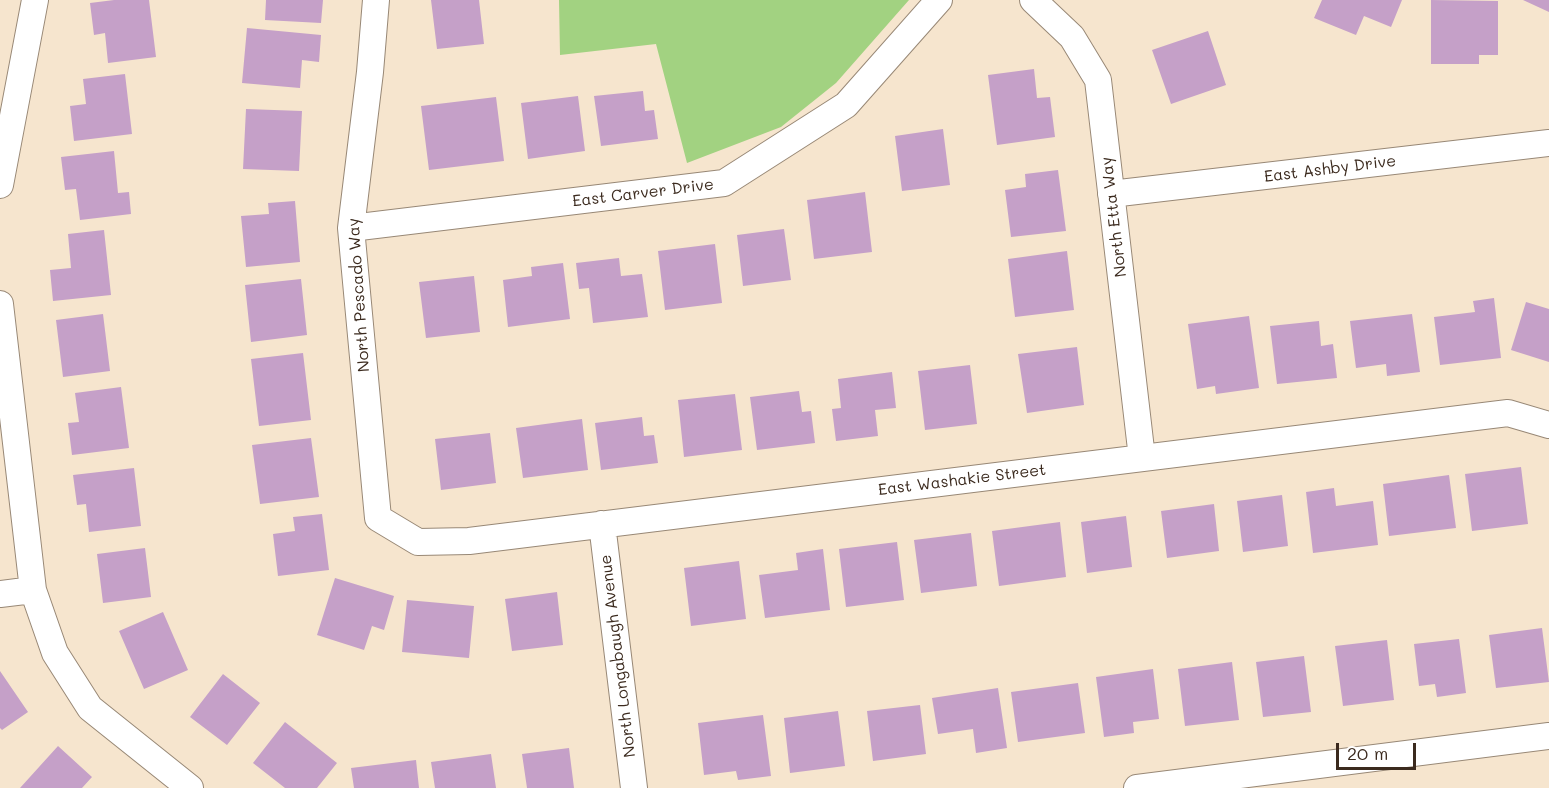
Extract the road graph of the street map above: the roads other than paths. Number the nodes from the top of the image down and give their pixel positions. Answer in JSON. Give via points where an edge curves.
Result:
{"nodes":[{"id":1,"x":35,"y":0,"type":"edge"},
{"id":2,"x":376,"y":0,"type":"edge"},
{"id":3,"x":939,"y":0,"type":"edge"},
{"id":4,"x":1033,"y":0,"type":"edge"},
{"id":5,"x":1549,"y":143,"type":"edge"},
{"id":6,"x":0,"y":185,"type":"edge"},
{"id":7,"x":1111,"y":194,"type":"junction"},
{"id":8,"x":351,"y":228,"type":"junction"},
{"id":9,"x":0,"y":304,"type":"edge"},
{"id":10,"x":1549,"y":425,"type":"edge"},
{"id":11,"x":1142,"y":458,"type":"junction"},
{"id":12,"x":378,"y":518,"type":"joint"},
{"id":13,"x":602,"y":524,"type":"junction"},
{"id":14,"x":33,"y":590,"type":"junction"},
{"id":15,"x":0,"y":594,"type":"edge"},
{"id":16,"x":1549,"y":736,"type":"edge"},
{"id":17,"x":190,"y":788,"type":"edge"},
{"id":18,"x":634,"y":788,"type":"edge"},
{"id":19,"x":1137,"y":788,"type":"edge"}],
"edges":[{"from":1,"to":6,"type":"street"},
{"from":2,"to":8,"type":"street","name":"North Pescado Way"},
{"from":3,"to":8,"type":"street","name":"East Carver Drive","via":[[846,105],[724,183]]},
{"from":4,"to":7,"type":"street","name":"North Etta Way","via":[[1072,37],[1098,80]]},
{"from":5,"to":7,"type":"street","name":"East Ashby Drive"},
{"from":7,"to":11,"type":"street","name":"North Etta Way"},
{"from":8,"to":12,"type":"street","name":"North Pescado Way"},
{"from":9,"to":14,"type":"street"},
{"from":10,"to":11,"type":"street","name":"East Washakie Street","via":[[1508,413]]},
{"from":11,"to":13,"type":"street","name":"East Washakie Street"},
{"from":12,"to":13,"type":"street","name":"East Washakie Street","via":[[418,542],[469,541]]},
{"from":13,"to":18,"type":"street","name":"North Longabaugh Avenue"},
{"from":14,"to":15,"type":"street"},
{"from":14,"to":17,"type":"street","via":[[55,653],[90,708]]},
{"from":16,"to":19,"type":"street"}]}
